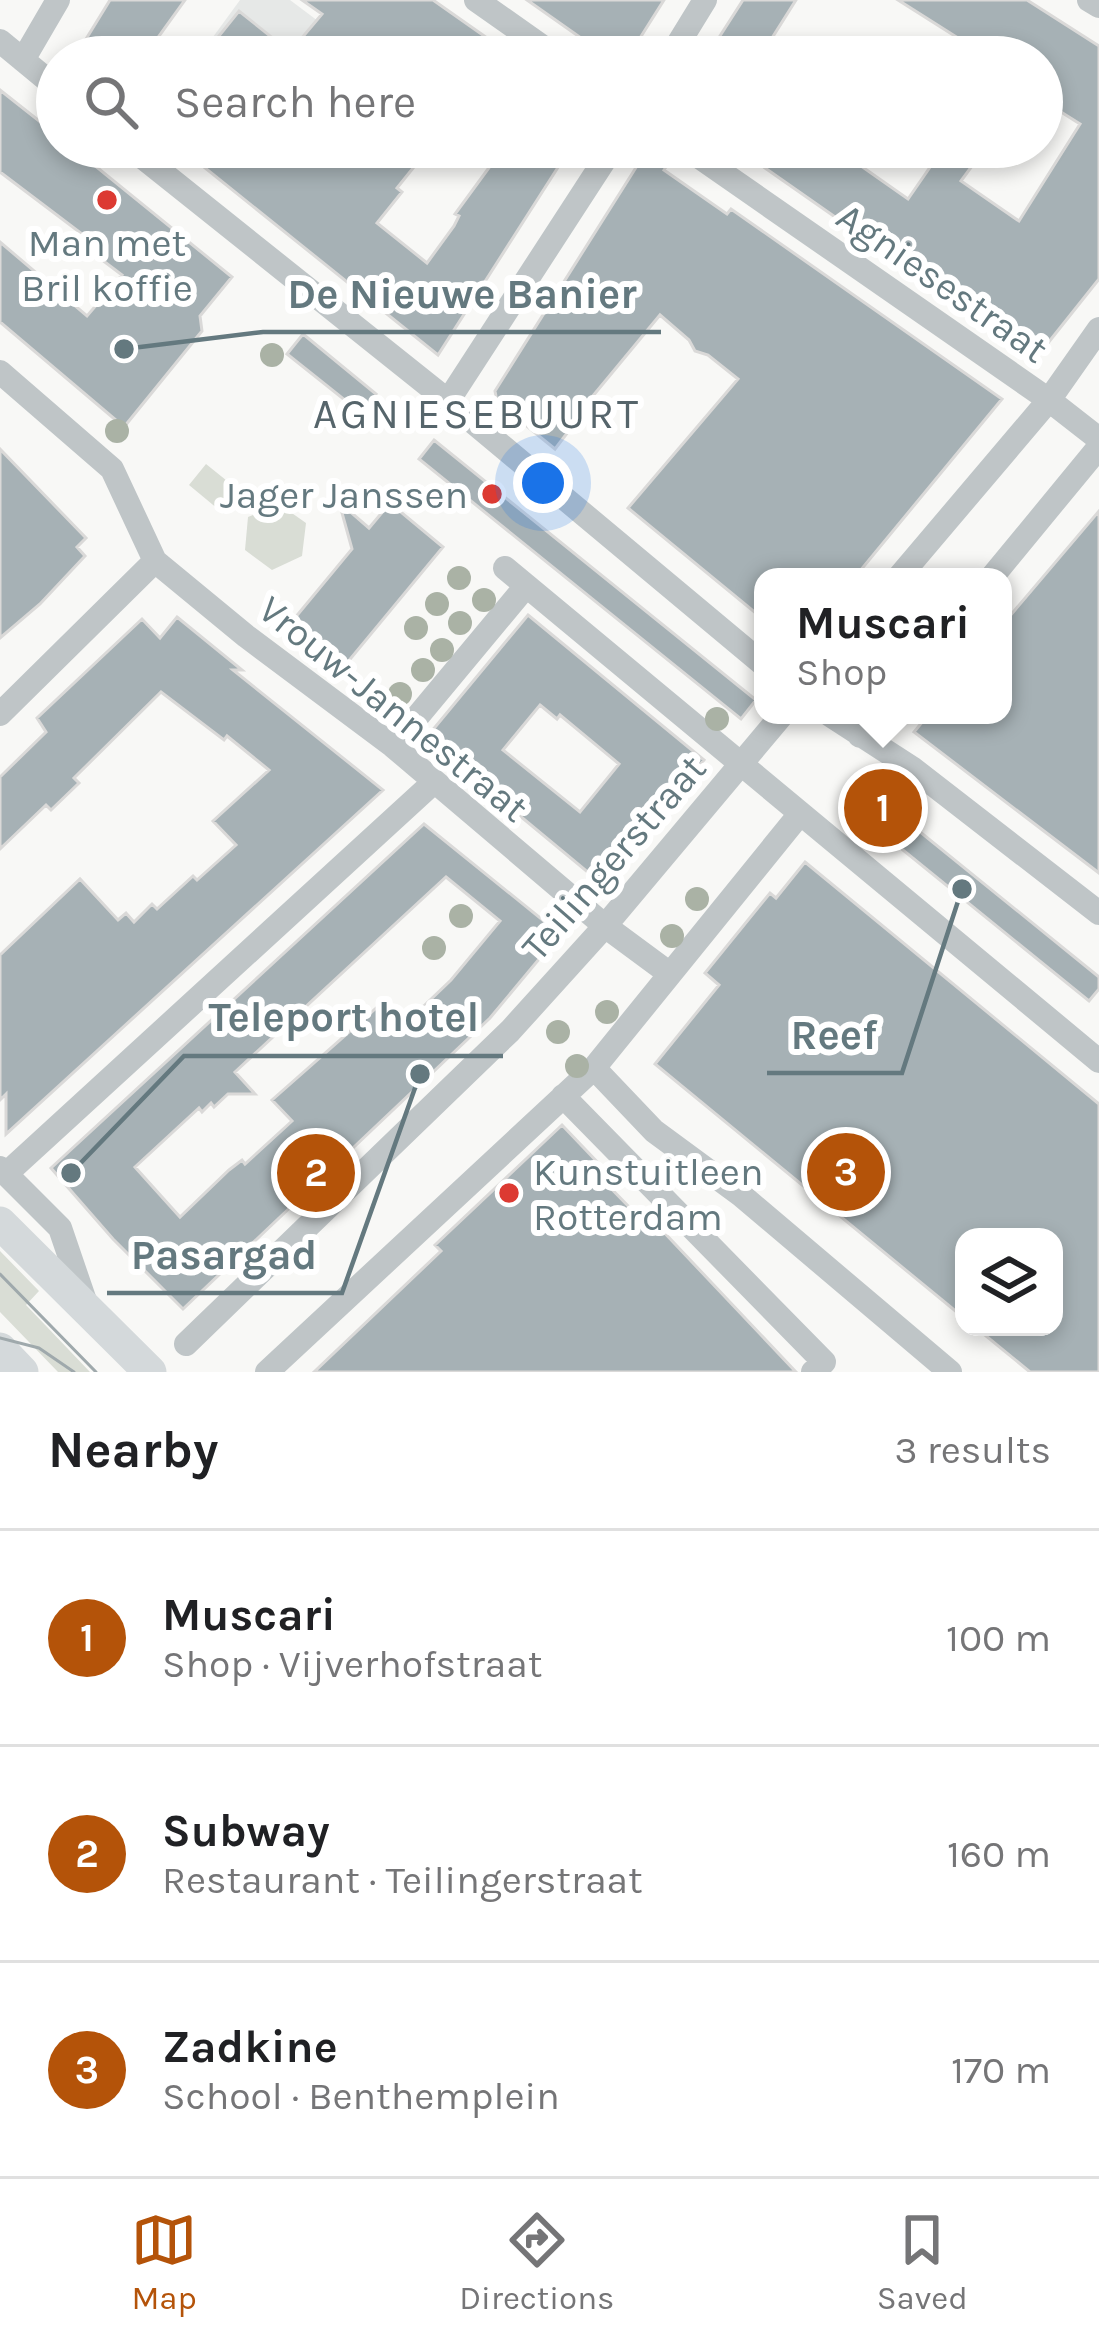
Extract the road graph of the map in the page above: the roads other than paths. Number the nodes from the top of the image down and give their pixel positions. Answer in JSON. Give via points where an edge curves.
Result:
{"nodes":[{"id":1,"x":58,"y":0,"type":"edge"},
{"id":2,"x":476,"y":0,"type":"edge"},
{"id":3,"x":705,"y":0,"type":"edge"},
{"id":4,"x":1090,"y":0,"type":"edge"},
{"id":5,"x":1099,"y":6,"type":"edge"},
{"id":6,"x":37,"y":36,"type":"edge"},
{"id":7,"x":527,"y":36,"type":"edge"},
{"id":8,"x":683,"y":36,"type":"edge"},
{"id":9,"x":36,"y":37,"type":"edge"},
{"id":10,"x":0,"y":41,"type":"edge"},
{"id":11,"x":23,"y":59,"type":"junction"},
{"id":12,"x":36,"y":70,"type":"edge"},
{"id":13,"x":156,"y":168,"type":"edge"},
{"id":14,"x":599,"y":168,"type":"edge"},
{"id":15,"x":715,"y":168,"type":"edge"},
{"id":16,"x":1099,"y":329,"type":"edge"},
{"id":17,"x":0,"y":372,"type":"edge"},
{"id":18,"x":1049,"y":400,"type":"junction"},
{"id":19,"x":448,"y":401,"type":"junction"},
{"id":20,"x":1099,"y":443,"type":"edge"},
{"id":21,"x":155,"y":561,"type":"junction"},
{"id":22,"x":505,"y":568,"type":"dead end"},
{"id":23,"x":907,"y":568,"type":"edge"},
{"id":24,"x":999,"y":568,"type":"edge"},
{"id":25,"x":526,"y":586,"type":"junction"},
{"id":26,"x":754,"y":656,"type":"edge"},
{"id":27,"x":0,"y":714,"type":"edge"},
{"id":28,"x":774,"y":724,"type":"edge"},
{"id":29,"x":843,"y":724,"type":"edge"},
{"id":30,"x":870,"y":724,"type":"edge"},
{"id":31,"x":860,"y":736,"type":"junction"},
{"id":32,"x":393,"y":746,"type":"junction"},
{"id":33,"x":741,"y":762,"type":"junction"},
{"id":34,"x":434,"y":782,"type":"junction"},
{"id":35,"x":799,"y":815,"type":"junction"},
{"id":36,"x":1099,"y":914,"type":"edge"},
{"id":37,"x":605,"y":926,"type":"junction"},
{"id":38,"x":670,"y":974,"type":"junction"},
{"id":39,"x":1099,"y":1061,"type":"edge"},
{"id":40,"x":594,"y":1068,"type":"junction"},
{"id":41,"x":563,"y":1096,"type":"junction"},
{"id":42,"x":3,"y":1171,"type":"edge"},
{"id":43,"x":0,"y":1223,"type":"edge"},
{"id":44,"x":89,"y":1312,"type":"junction"},
{"id":45,"x":186,"y":1344,"type":"dead end"},
{"id":46,"x":0,"y":1349,"type":"edge"},
{"id":47,"x":819,"y":1367,"type":"edge"},
{"id":48,"x":22,"y":1372,"type":"edge"},
{"id":49,"x":149,"y":1372,"type":"edge"},
{"id":50,"x":267,"y":1372,"type":"edge"},
{"id":51,"x":950,"y":1372,"type":"edge"}],
"edges":[{"from":1,"to":6,"type":"street"},
{"from":2,"to":7,"type":"street"},
{"from":3,"to":8,"type":"street"},
{"from":4,"to":5,"type":"street"},
{"from":9,"to":11,"type":"street"},
{"from":10,"to":11,"type":"street"},
{"from":11,"to":12,"type":"street"},
{"from":13,"to":19,"type":"street"},
{"from":14,"to":19,"type":"street"},
{"from":15,"to":18,"type":"street","name":"Agniesestraat"},
{"from":16,"to":18,"type":"street"},
{"from":17,"to":21,"type":"street","name":"Vrouw-Jannestraat","via":[[112,469]]},
{"from":18,"to":20,"type":"street","name":"Agniesestraat"},
{"from":18,"to":23,"type":"street"},
{"from":19,"to":26,"type":"street"},
{"from":20,"to":24,"type":"street"},
{"from":21,"to":27,"type":"street"},
{"from":21,"to":32,"type":"street","name":"Vrouw-Jannestraat"},
{"from":22,"to":25,"type":"street"},
{"from":25,"to":32,"type":"street"},
{"from":25,"to":33,"type":"street"},
{"from":28,"to":33,"type":"street","name":"Teilingerstraat"},
{"from":29,"to":31,"type":"street"},
{"from":30,"to":31,"type":"street"},
{"from":31,"to":36,"type":"street"},
{"from":32,"to":34,"type":"street","name":"Vrouw-Jannestraat"},
{"from":33,"to":35,"type":"street"},
{"from":33,"to":37,"type":"street","name":"Teilingerstraat"},
{"from":34,"to":37,"type":"street","name":"Vrouw-Jannestraat"},
{"from":34,"to":42,"type":"street"},
{"from":35,"to":38,"type":"street"},
{"from":35,"to":39,"type":"street"},
{"from":37,"to":38,"type":"street","name":"Vrouw-Jannestraat"},
{"from":37,"to":45,"type":"street","name":"Teilingerstraat","via":[[510,1031]]},
{"from":38,"to":40,"type":"street"},
{"from":40,"to":41,"type":"street"},
{"from":40,"to":51,"type":"street","via":[[654,1131]]},
{"from":41,"to":47,"type":"street"},
{"from":41,"to":50,"type":"street"},
{"from":42,"to":44,"type":"street","via":[[60,1228]]},
{"from":43,"to":44,"type":"main road"},
{"from":44,"to":49,"type":"main road"},
{"from":46,"to":48,"type":"main road"}]}
